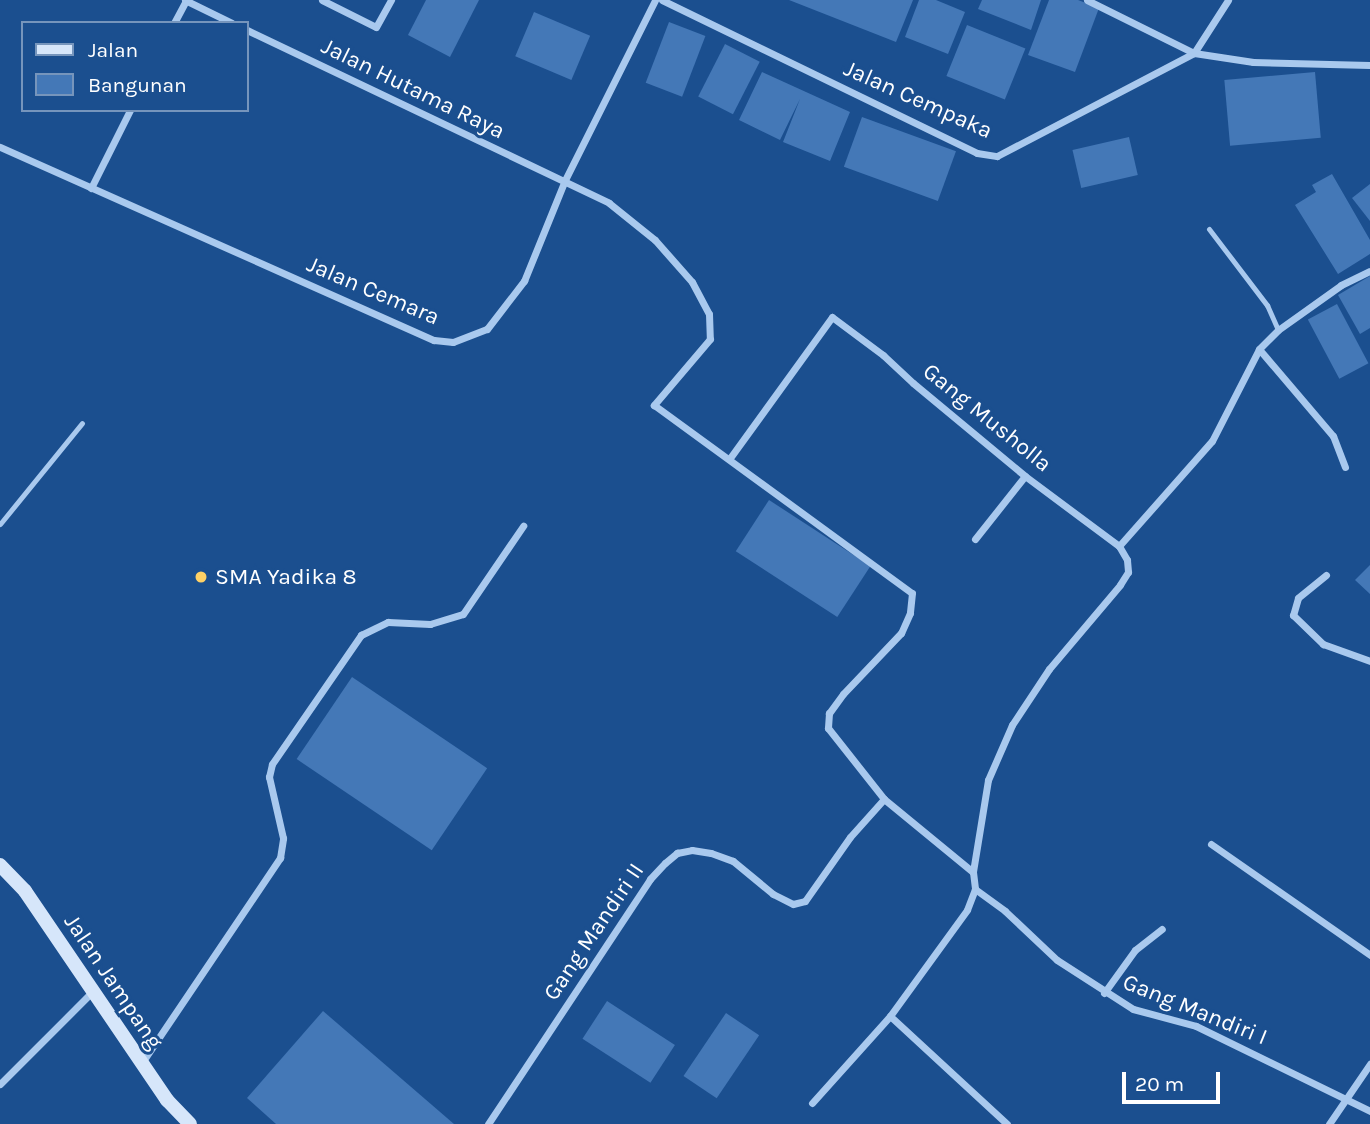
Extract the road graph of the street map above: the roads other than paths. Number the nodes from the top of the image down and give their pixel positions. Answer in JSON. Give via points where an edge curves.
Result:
{"nodes":[{"id":1,"x":186,"y":0,"type":"edge"},
{"id":2,"x":322,"y":0,"type":"edge"},
{"id":3,"x":391,"y":0,"type":"edge"},
{"id":4,"x":655,"y":0,"type":"edge"},
{"id":5,"x":662,"y":0,"type":"edge"},
{"id":6,"x":1087,"y":0,"type":"edge"},
{"id":7,"x":1228,"y":0,"type":"edge"},
{"id":8,"x":175,"y":21,"type":"edge"},
{"id":9,"x":228,"y":21,"type":"edge"},
{"id":10,"x":248,"y":30,"type":"edge"},
{"id":11,"x":1194,"y":53,"type":"junction"},
{"id":12,"x":1370,"y":65,"type":"edge"},
{"id":13,"x":129,"y":112,"type":"edge"},
{"id":14,"x":0,"y":147,"type":"edge"},
{"id":15,"x":565,"y":180,"type":"junction"},
{"id":16,"x":91,"y":188,"type":"junction"},
{"id":17,"x":1209,"y":229,"type":"dead end"},
{"id":18,"x":1370,"y":271,"type":"edge"},
{"id":19,"x":1278,"y":330,"type":"junction"},
{"id":20,"x":1259,"y":349,"type":"junction"},
{"id":21,"x":82,"y":423,"type":"dead end"},
{"id":22,"x":730,"y":458,"type":"junction"},
{"id":23,"x":1345,"y":467,"type":"dead end"},
{"id":24,"x":1025,"y":476,"type":"junction"},
{"id":25,"x":0,"y":524,"type":"edge"},
{"id":26,"x":523,"y":526,"type":"dead end"},
{"id":27,"x":975,"y":539,"type":"dead end"},
{"id":28,"x":1119,"y":546,"type":"junction"},
{"id":29,"x":1326,"y":575,"type":"dead end"},
{"id":30,"x":1370,"y":661,"type":"edge"},
{"id":31,"x":884,"y":799,"type":"junction"},
{"id":32,"x":1211,"y":844,"type":"dead end"},
{"id":33,"x":0,"y":865,"type":"edge"},
{"id":34,"x":973,"y":872,"type":"junction"},
{"id":35,"x":975,"y":889,"type":"junction"},
{"id":36,"x":1162,"y":929,"type":"dead end"},
{"id":37,"x":1370,"y":955,"type":"edge"},
{"id":38,"x":92,"y":992,"type":"junction"},
{"id":39,"x":1104,"y":993,"type":"junction"},
{"id":40,"x":890,"y":1016,"type":"junction"},
{"id":41,"x":141,"y":1064,"type":"junction"},
{"id":42,"x":1370,"y":1064,"type":"edge"},
{"id":43,"x":0,"y":1084,"type":"edge"},
{"id":44,"x":1346,"y":1099,"type":"junction"},
{"id":45,"x":812,"y":1103,"type":"dead end"},
{"id":46,"x":1370,"y":1111,"type":"edge"},
{"id":47,"x":190,"y":1124,"type":"edge"},
{"id":48,"x":488,"y":1124,"type":"edge"},
{"id":49,"x":1007,"y":1124,"type":"edge"},
{"id":50,"x":1329,"y":1124,"type":"edge"}],
"edges":[{"from":1,"to":8,"type":"street"},
{"from":1,"to":9,"type":"street"},
{"from":2,"to":3,"type":"street","via":[[376,27]]},
{"from":4,"to":15,"type":"street","name":"Jalan Cemara"},
{"from":5,"to":11,"type":"street","name":"Jalan Cempaka","via":[[977,153],[997,156]]},
{"from":6,"to":11,"type":"street"},
{"from":7,"to":11,"type":"street"},
{"from":10,"to":15,"type":"street","name":"Jalan Hutama Raya"},
{"from":11,"to":12,"type":"street","via":[[1253,62]]},
{"from":13,"to":16,"type":"street"},
{"from":14,"to":16,"type":"street","name":"Jalan Cemara"},
{"from":15,"to":16,"type":"street","name":"Jalan Cemara","via":[[513,299],[487,329],[453,342],[434,340]]},
{"from":15,"to":22,"type":"street","name":"Jalan Hutama Raya","via":[[610,203],[655,240],[692,282],[709,314],[710,339],[654,405]]},
{"from":17,"to":19,"type":"lane","via":[[1266,304]]},
{"from":18,"to":19,"type":"street","via":[[1341,285]]},
{"from":19,"to":20,"type":"street"},
{"from":20,"to":23,"type":"street","via":[[1333,436]]},
{"from":20,"to":28,"type":"street","via":[[1212,441]]},
{"from":21,"to":25,"type":"lane"},
{"from":22,"to":24,"type":"street","name":"Gang Musholla","via":[[832,317]]},
{"from":22,"to":31,"type":"street","via":[[912,593],[901,633],[829,713],[828,728]]},
{"from":24,"to":27,"type":"street"},
{"from":24,"to":28,"type":"street","name":"Gang Musholla"},
{"from":26,"to":41,"type":"street","via":[[463,614],[430,624],[388,622],[361,635],[272,764],[269,777],[283,838],[280,858]]},
{"from":28,"to":34,"type":"street","via":[[1128,572],[1049,669],[1012,725],[988,780]]},
{"from":29,"to":30,"type":"street","via":[[1298,598],[1293,615],[1323,644]]},
{"from":31,"to":34,"type":"street"},
{"from":31,"to":48,"type":"street","name":"Gang Mandiri II","via":[[850,837],[805,901],[793,904],[773,894],[733,860],[692,850],[677,853],[650,879]]},
{"from":32,"to":37,"type":"street"},
{"from":33,"to":38,"type":"street","name":"Jalan Jampang","via":[[25,891]]},
{"from":34,"to":35,"type":"street"},
{"from":35,"to":39,"type":"street","name":"Gang Mandiri I","via":[[1057,960]]},
{"from":35,"to":40,"type":"street","via":[[967,910]]},
{"from":36,"to":39,"type":"street","via":[[1135,950]]},
{"from":38,"to":41,"type":"street","name":"Jalan Jampang"},
{"from":38,"to":43,"type":"street"},
{"from":39,"to":44,"type":"street","name":"Gang Mandiri I","via":[[1133,1009],[1196,1026]]},
{"from":40,"to":45,"type":"street"},
{"from":40,"to":49,"type":"street"},
{"from":41,"to":47,"type":"street","name":"Jalan Jampang"},
{"from":42,"to":44,"type":"street"},
{"from":44,"to":46,"type":"street","name":"Gang Mandiri I"},
{"from":44,"to":50,"type":"street"}]}
